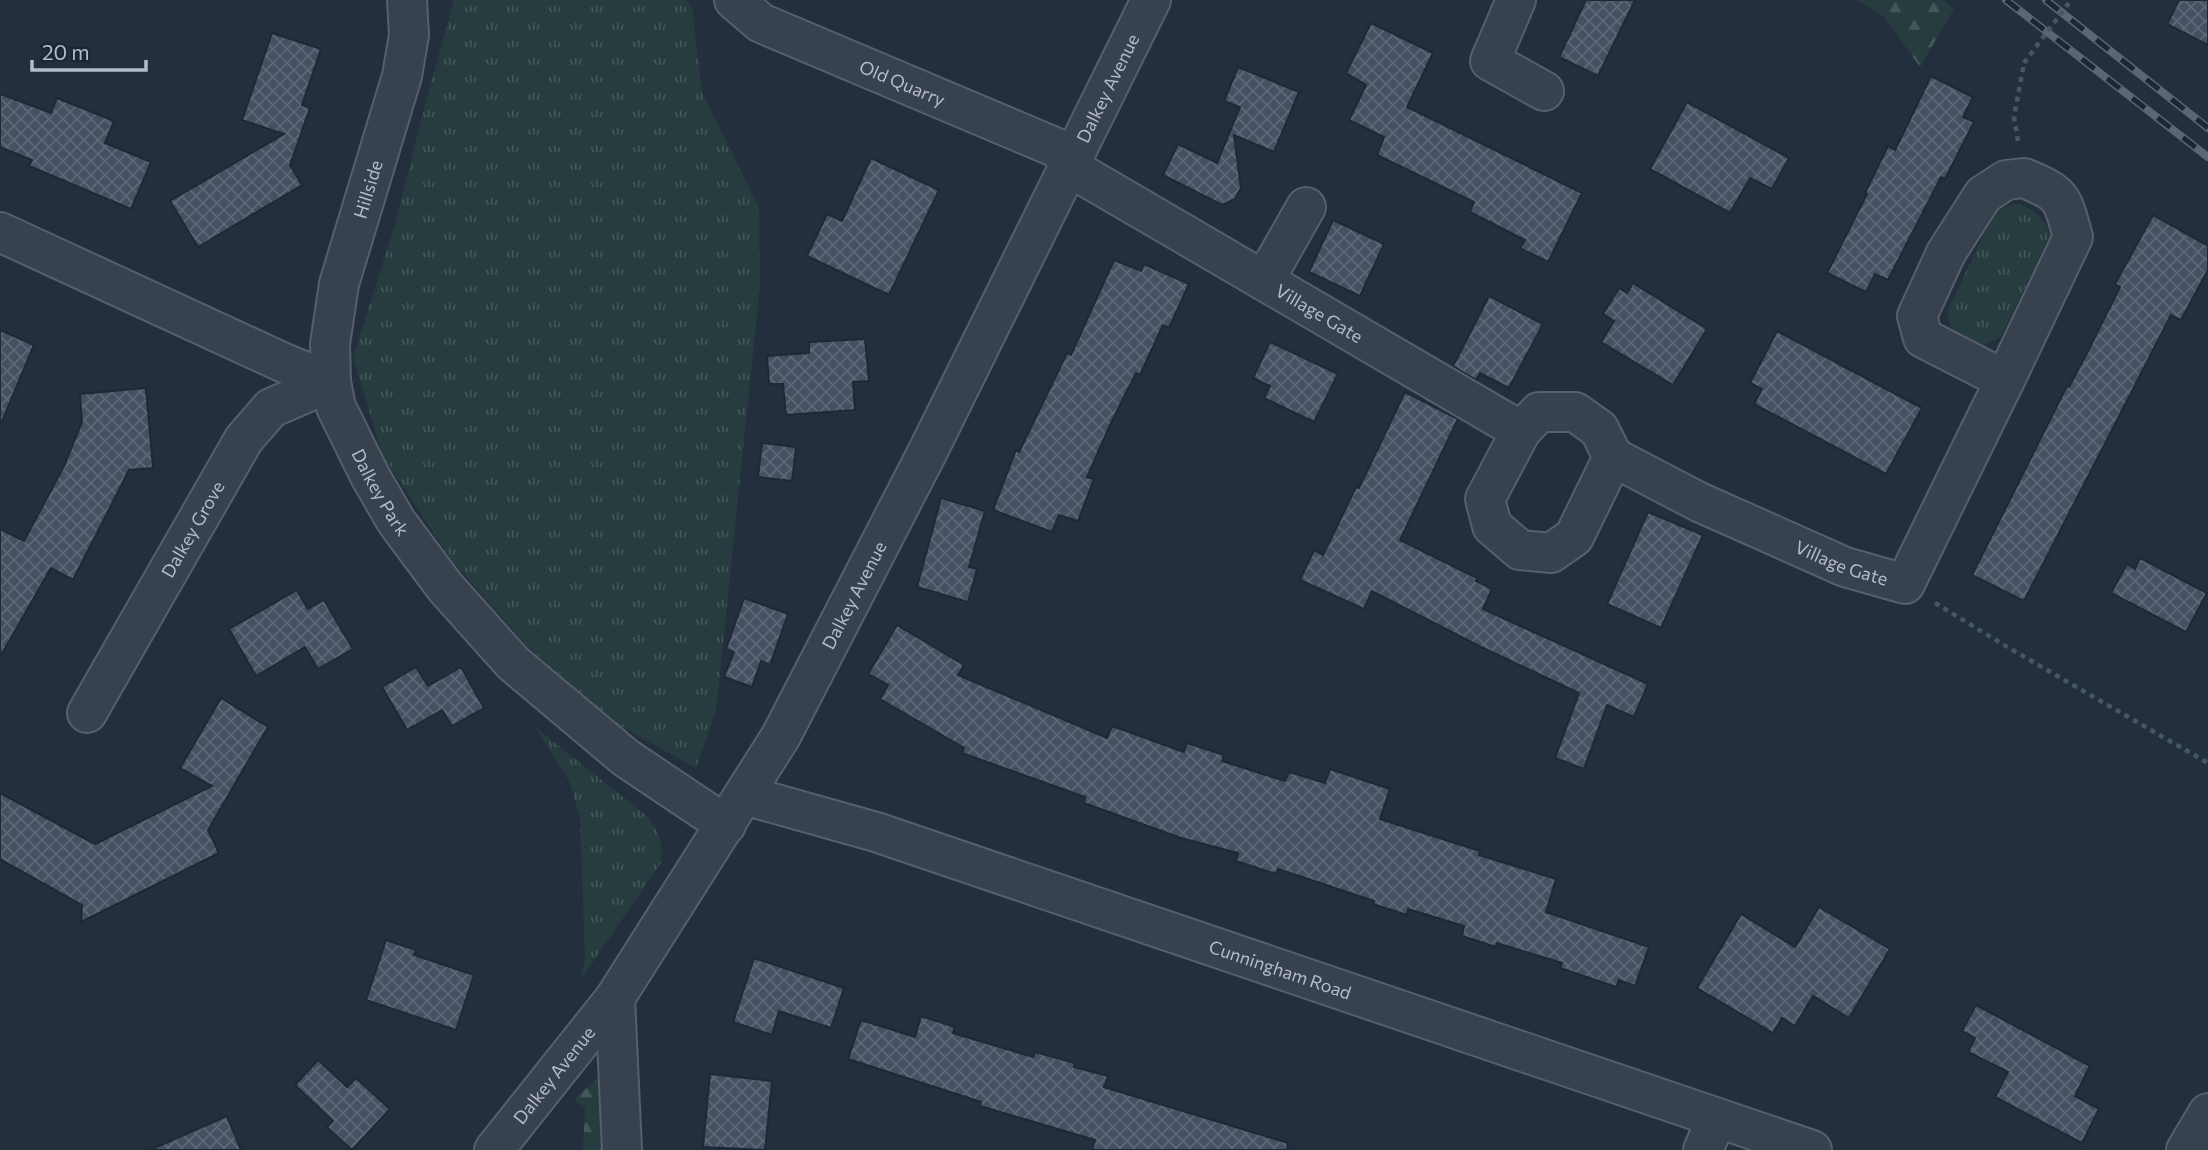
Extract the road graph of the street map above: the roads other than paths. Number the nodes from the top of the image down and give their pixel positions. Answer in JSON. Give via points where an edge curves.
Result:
{"nodes":[{"id":1,"x":407,"y":0,"type":"edge"},
{"id":2,"x":734,"y":0,"type":"edge"},
{"id":3,"x":1151,"y":0,"type":"edge"},
{"id":4,"x":1516,"y":0,"type":"edge"},
{"id":5,"x":1544,"y":91,"type":"dead end"},
{"id":6,"x":1070,"y":162,"type":"junction"},
{"id":7,"x":1306,"y":207,"type":"dead end"},
{"id":8,"x":0,"y":232,"type":"edge"},
{"id":9,"x":1264,"y":281,"type":"junction"},
{"id":10,"x":2005,"y":380,"type":"junction"},
{"id":11,"x":331,"y":382,"type":"junction"},
{"id":12,"x":1521,"y":431,"type":"junction"},
{"id":13,"x":1613,"y":457,"type":"junction"},
{"id":14,"x":87,"y":713,"type":"dead end"},
{"id":15,"x":735,"y":810,"type":"junction"},
{"id":16,"x":615,"y":998,"type":"junction"},
{"id":17,"x":2208,"y":1114,"type":"edge"},
{"id":18,"x":1710,"y":1134,"type":"edge"},
{"id":19,"x":494,"y":1150,"type":"edge"},
{"id":20,"x":622,"y":1150,"type":"edge"},
{"id":21,"x":1812,"y":1150,"type":"edge"},
{"id":22,"x":2186,"y":1150,"type":"edge"}],
"edges":[{"from":1,"to":11,"type":"street","name":"Hillside","via":[[410,34],[402,76],[337,294],[330,344]]},
{"from":2,"to":6,"type":"street","name":"Old Quarry","via":[[761,23],[1056,148]]},
{"from":3,"to":6,"type":"street","name":"Dalkey Avenue"},
{"from":4,"to":5,"type":"street","via":[[1490,61]]},
{"from":6,"to":9,"type":"street","name":"Village Gate","via":[[1083,175]]},
{"from":6,"to":15,"type":"street","name":"Dalkey Avenue","via":[[800,701]]},
{"from":7,"to":9,"type":"street","name":"Village Gate"},
{"from":8,"to":11,"type":"street"},
{"from":9,"to":12,"type":"street","name":"Village Gate"},
{"from":10,"to":10,"type":"street","name":"Village Gate","via":[[1923,338],[1917,316],[1946,253],[1983,195],[2006,180],[2024,178],[2058,194],[2074,237]]},
{"from":10,"to":13,"type":"street","name":"Village Gate","via":[[1905,584],[1845,567],[1699,502]]},
{"from":11,"to":14,"type":"street","name":"Dalkey Grove","via":[[271,408],[244,439]]},
{"from":11,"to":15,"type":"street","name":"Dalkey Park","via":[[341,417],[396,521],[513,663],[626,758]]},
{"from":12,"to":13,"type":"street","via":[[1539,412],[1575,412],[1599,429]]},
{"from":12,"to":13,"type":"street","via":[[1485,499],[1492,526],[1520,550],[1551,553],[1574,537]]},
{"from":15,"to":16,"type":"street","name":"Dalkey Avenue"},
{"from":15,"to":18,"type":"street","name":"Cunningham Road","via":[[876,832]]},
{"from":16,"to":19,"type":"street","name":"Dalkey Avenue"},
{"from":16,"to":20,"type":"street"},
{"from":17,"to":22,"type":"street"},
{"from":18,"to":21,"type":"street","name":"Cunningham Road"}]}
